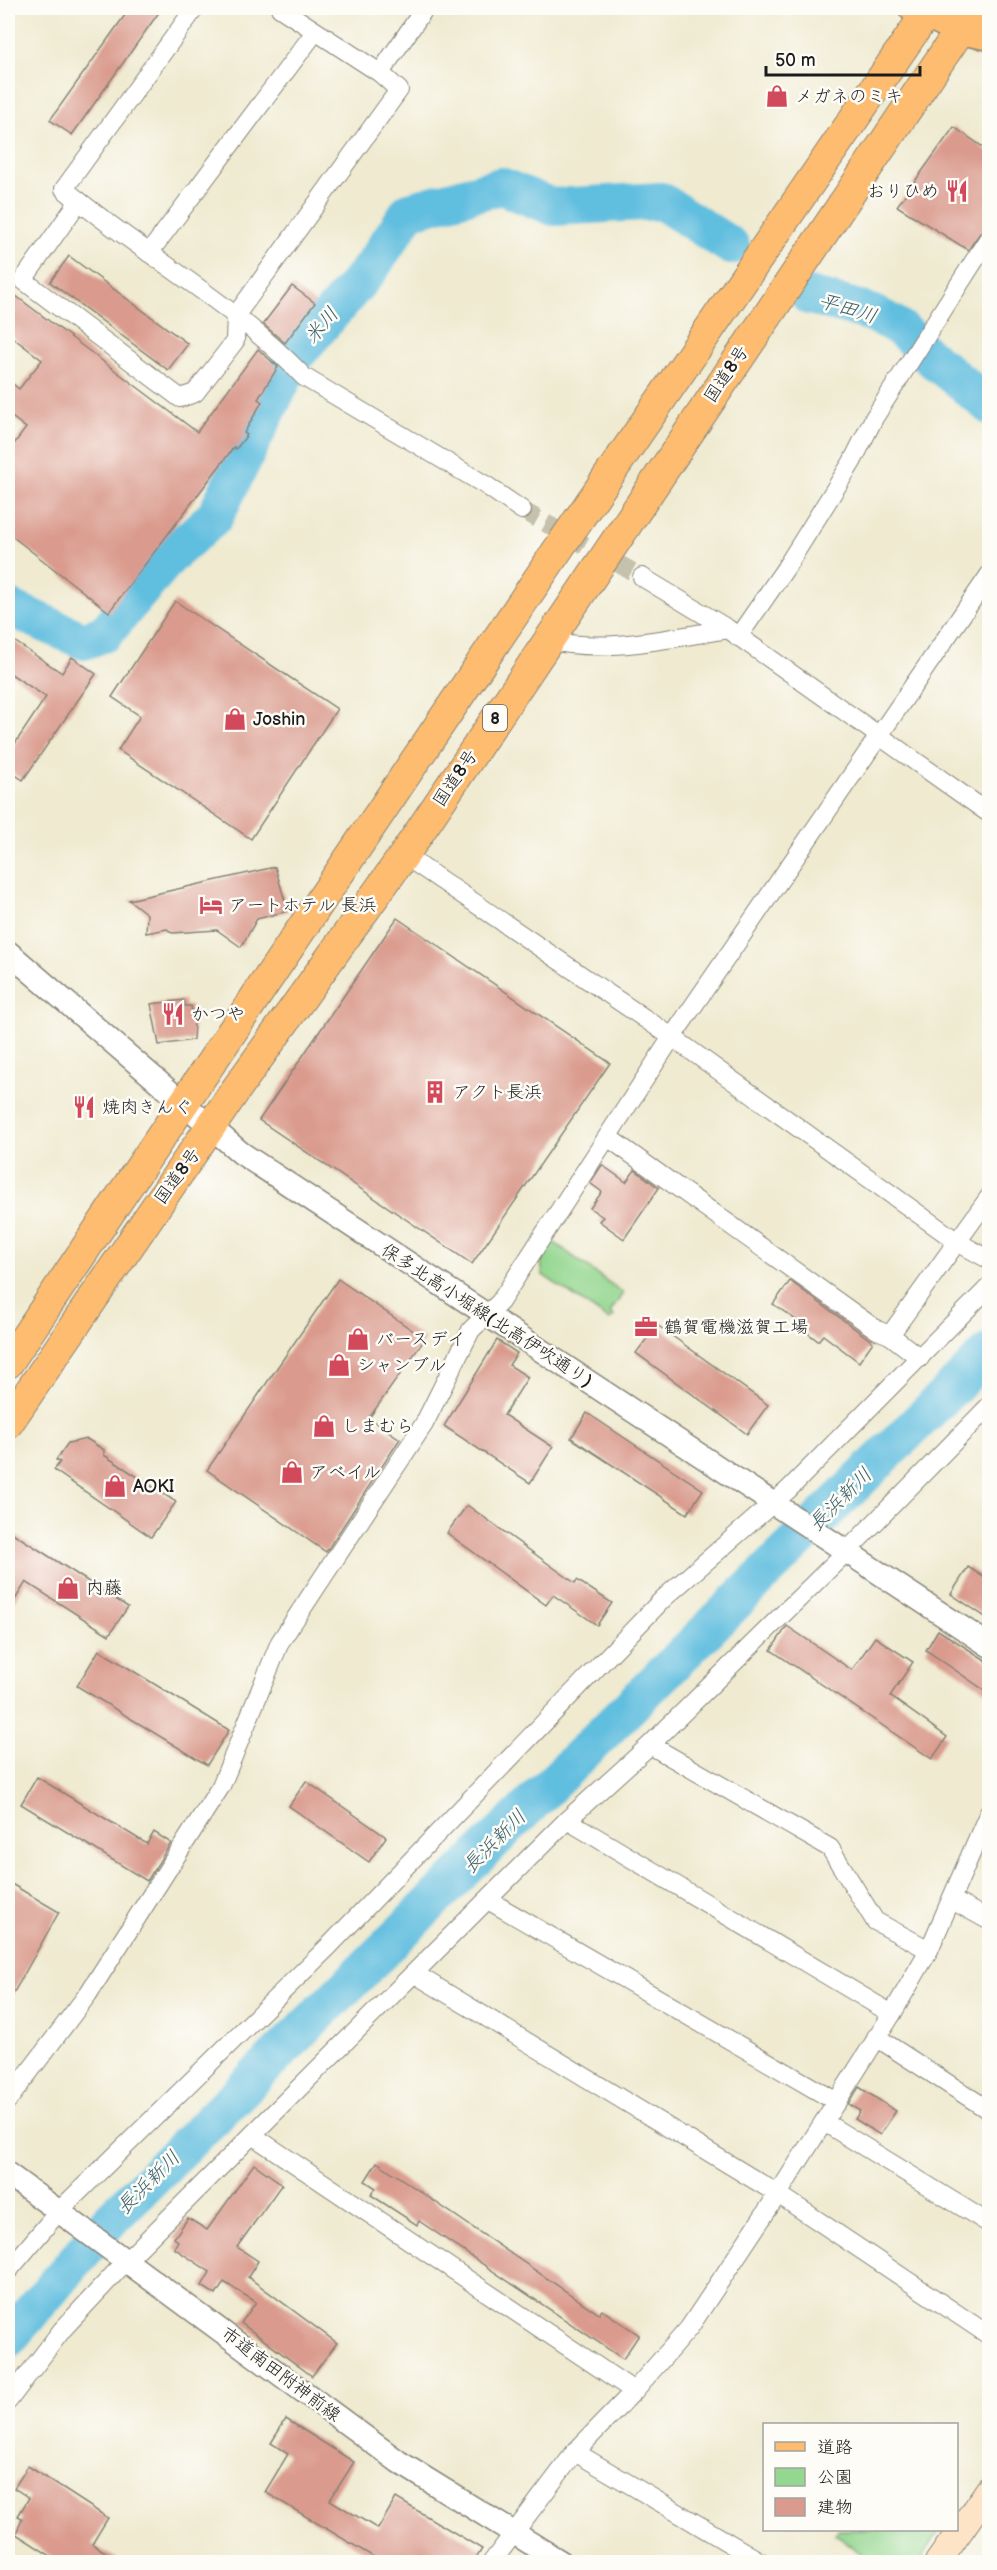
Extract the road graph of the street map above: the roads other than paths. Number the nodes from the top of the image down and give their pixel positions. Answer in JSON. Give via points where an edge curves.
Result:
{"nodes":[{"id":1,"x":195,"y":8,"type":"edge"},
{"id":2,"x":280,"y":8,"type":"edge"},
{"id":3,"x":425,"y":8,"type":"edge"},
{"id":4,"x":923,"y":9,"type":"edge"},
{"id":5,"x":967,"y":19,"type":"edge"},
{"id":6,"x":315,"y":32,"type":"junction"},
{"id":7,"x":990,"y":36,"type":"edge"},
{"id":8,"x":990,"y":56,"type":"edge"},
{"id":9,"x":380,"y":73,"type":"junction"},
{"id":10,"x":79,"y":201,"type":"junction"},
{"id":11,"x":990,"y":236,"type":"edge"},
{"id":12,"x":149,"y":253,"type":"junction"},
{"id":13,"x":236,"y":315,"type":"junction"},
{"id":14,"x":522,"y":510,"type":"tunnel mouth"},
{"id":15,"x":990,"y":574,"type":"edge"},
{"id":16,"x":642,"y":577,"type":"tunnel mouth"},
{"id":17,"x":733,"y":633,"type":"junction"},
{"id":18,"x":546,"y":640,"type":"junction"},
{"id":19,"x":877,"y":736,"type":"junction"},
{"id":20,"x":990,"y":814,"type":"edge"},
{"id":21,"x":404,"y":855,"type":"junction"},
{"id":22,"x":8,"y":952,"type":"edge"},
{"id":23,"x":672,"y":1037,"type":"junction"},
{"id":24,"x":183,"y":1103,"type":"junction"},
{"id":25,"x":212,"y":1128,"type":"junction"},
{"id":26,"x":609,"y":1138,"type":"junction"},
{"id":27,"x":990,"y":1196,"type":"edge"},
{"id":28,"x":959,"y":1243,"type":"junction"},
{"id":29,"x":990,"y":1260,"type":"edge"},
{"id":30,"x":990,"y":1286,"type":"edge"},
{"id":31,"x":486,"y":1315,"type":"junction"},
{"id":32,"x":890,"y":1335,"type":"junction"},
{"id":33,"x":920,"y":1358,"type":"junction"},
{"id":34,"x":8,"y":1363,"type":"edge"},
{"id":35,"x":990,"y":1405,"type":"edge"},
{"id":36,"x":8,"y":1423,"type":"edge"},
{"id":37,"x":776,"y":1506,"type":"junction"},
{"id":38,"x":840,"y":1548,"type":"junction"},
{"id":39,"x":990,"y":1646,"type":"edge"},
{"id":40,"x":650,"y":1745,"type":"junction"},
{"id":41,"x":990,"y":1810,"type":"edge"},
{"id":42,"x":567,"y":1821,"type":"junction"},
{"id":43,"x":488,"y":1900,"type":"junction"},
{"id":44,"x":952,"y":1900,"type":"junction"},
{"id":45,"x":990,"y":1921,"type":"edge"},
{"id":46,"x":929,"y":1950,"type":"junction"},
{"id":47,"x":415,"y":1974,"type":"junction"},
{"id":48,"x":892,"y":2014,"type":"junction"},
{"id":49,"x":876,"y":2037,"type":"junction"},
{"id":50,"x":8,"y":2100,"type":"edge"},
{"id":51,"x":837,"y":2103,"type":"junction"},
{"id":52,"x":990,"y":2111,"type":"edge"},
{"id":53,"x":824,"y":2122,"type":"junction"},
{"id":54,"x":252,"y":2135,"type":"junction"},
{"id":55,"x":8,"y":2174,"type":"edge"},
{"id":56,"x":778,"y":2194,"type":"junction"},
{"id":57,"x":59,"y":2211,"type":"junction"},
{"id":58,"x":990,"y":2224,"type":"edge"},
{"id":59,"x":127,"y":2260,"type":"junction"},
{"id":60,"x":8,"y":2271,"type":"edge"},
{"id":61,"x":990,"y":2336,"type":"edge"},
{"id":62,"x":634,"y":2391,"type":"junction"},
{"id":63,"x":8,"y":2401,"type":"edge"},
{"id":64,"x":574,"y":2452,"type":"junction"},
{"id":65,"x":990,"y":2488,"type":"edge"},
{"id":66,"x":513,"y":2534,"type":"junction"},
{"id":67,"x":492,"y":2562,"type":"edge"},
{"id":68,"x":561,"y":2562,"type":"edge"},
{"id":69,"x":761,"y":2562,"type":"edge"},
{"id":70,"x":938,"y":2562,"type":"edge"}],
"edges":[{"from":1,"to":10,"type":"street","via":[[64,189]]},
{"from":2,"to":6,"type":"street"},
{"from":3,"to":9,"type":"street"},
{"from":4,"to":5,"type":"main road"},
{"from":4,"to":24,"type":"highway","name":"国道8号","number":"8"},
{"from":5,"to":7,"type":"main road"},
{"from":5,"to":8,"type":"main road"},
{"from":5,"to":18,"type":"highway","name":"国道8号","number":"8"},
{"from":6,"to":9,"type":"street"},
{"from":6,"to":12,"type":"street"},
{"from":9,"to":13,"type":"street","via":[[399,90]]},
{"from":10,"to":12,"type":"street"},
{"from":10,"to":13,"type":"street","via":[[23,280],[180,398],[195,393],[235,341]]},
{"from":11,"to":17,"type":"street","via":[[874,418],[852,462],[785,568]]},
{"from":12,"to":13,"type":"street"},
{"from":13,"to":14,"type":"street","via":[[304,377]]},
{"from":15,"to":19,"type":"street"},
{"from":16,"to":17,"type":"street"},
{"from":17,"to":18,"type":"street","via":[[570,646]]},
{"from":17,"to":19,"type":"street"},
{"from":18,"to":21,"type":"highway","name":"国道8号","number":"8"},
{"from":19,"to":20,"type":"street"},
{"from":19,"to":23,"type":"street"},
{"from":21,"to":23,"type":"street"},
{"from":21,"to":25,"type":"highway","name":"国道8号","number":"8"},
{"from":22,"to":24,"type":"street","name":"保多北高小堀線(北高伊吹通り)"},
{"from":23,"to":26,"type":"street"},
{"from":23,"to":28,"type":"street"},
{"from":24,"to":25,"type":"street","name":"保多北高小堀線(北高伊吹通り)"},
{"from":24,"to":34,"type":"highway","name":"国道8号","number":"8"},
{"from":25,"to":31,"type":"street","name":"保多北高小堀線(北高伊吹通り)","via":[[241,1153]]},
{"from":25,"to":36,"type":"highway","name":"国道8号","number":"8"},
{"from":26,"to":31,"type":"street","via":[[500,1302]]},
{"from":26,"to":32,"type":"street","via":[[877,1330]]},
{"from":27,"to":28,"type":"street"},
{"from":28,"to":29,"type":"street"},
{"from":28,"to":32,"type":"street"},
{"from":30,"to":33,"type":"street"},
{"from":31,"to":37,"type":"street","name":"保多北高小堀線(北高伊吹通り)"},
{"from":31,"to":50,"type":"street","via":[[471,1330],[424,1424],[280,1641],[221,1786],[88,1994]]},
{"from":32,"to":33,"type":"street"},
{"from":33,"to":37,"type":"street"},
{"from":35,"to":38,"type":"street"},
{"from":37,"to":38,"type":"street","name":"保多北高小堀線(北高伊吹通り)"},
{"from":37,"to":57,"type":"street","via":[[664,1598],[329,1946]]},
{"from":38,"to":39,"type":"street","name":"保多北高小堀線(北高伊吹通り)"},
{"from":38,"to":40,"type":"street"},
{"from":40,"to":42,"type":"street"},
{"from":40,"to":46,"type":"street","via":[[830,1848],[875,1921]]},
{"from":41,"to":44,"type":"street"},
{"from":42,"to":43,"type":"street"},
{"from":42,"to":48,"type":"street"},
{"from":43,"to":47,"type":"street"},
{"from":43,"to":51,"type":"street"},
{"from":44,"to":45,"type":"street"},
{"from":44,"to":46,"type":"street"},
{"from":46,"to":48,"type":"street"},
{"from":47,"to":54,"type":"street"},
{"from":47,"to":56,"type":"street"},
{"from":48,"to":49,"type":"street"},
{"from":49,"to":51,"type":"street"},
{"from":49,"to":52,"type":"street"},
{"from":51,"to":53,"type":"street"},
{"from":53,"to":56,"type":"street"},
{"from":53,"to":58,"type":"street"},
{"from":54,"to":59,"type":"street"},
{"from":54,"to":62,"type":"street"},
{"from":55,"to":57,"type":"street","name":"市道南田附神前線"},
{"from":56,"to":61,"type":"street"},
{"from":56,"to":62,"type":"street","via":[[689,2328]]},
{"from":57,"to":59,"type":"street","name":"市道南田附神前線"},
{"from":57,"to":60,"type":"street"},
{"from":59,"to":63,"type":"street","via":[[63,2330]]},
{"from":59,"to":66,"type":"street","name":"市道南田附神前線","via":[[399,2462]]},
{"from":62,"to":64,"type":"street"},
{"from":64,"to":66,"type":"street"},
{"from":64,"to":69,"type":"street"},
{"from":65,"to":70,"type":"main road"},
{"from":66,"to":67,"type":"street"},
{"from":66,"to":68,"type":"street","name":"市道南田附神前線"}]}
